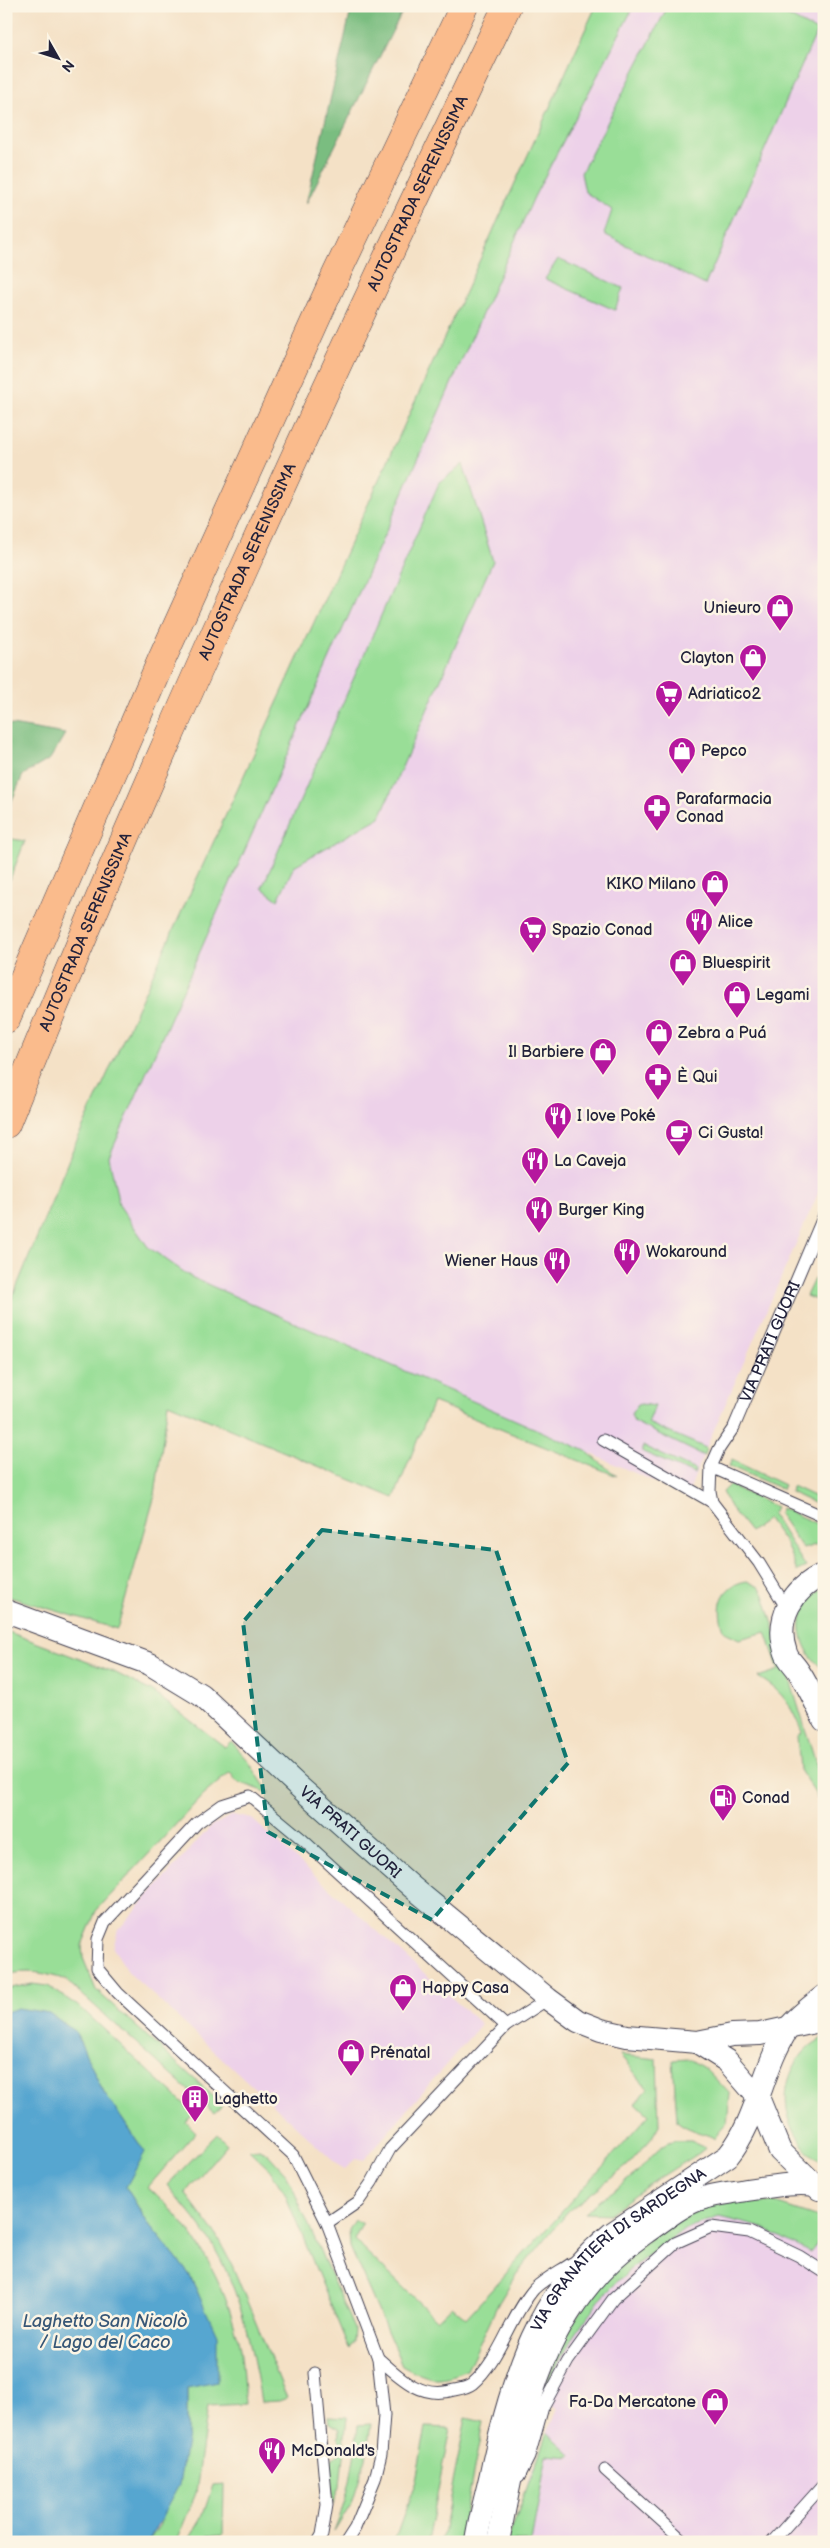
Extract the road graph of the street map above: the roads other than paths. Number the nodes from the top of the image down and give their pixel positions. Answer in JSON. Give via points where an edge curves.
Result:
{"nodes":[{"id":1,"x":464,"y":6,"type":"edge"},
{"id":2,"x":507,"y":6,"type":"edge"},
{"id":3,"x":6,"y":1019,"type":"edge"},
{"id":4,"x":6,"y":1124,"type":"edge"},
{"id":5,"x":824,"y":1215,"type":"edge"},
{"id":6,"x":603,"y":1440,"type":"dead end"},
{"id":7,"x":711,"y":1467,"type":"junction"},
{"id":8,"x":712,"y":1502,"type":"junction"},
{"id":9,"x":824,"y":1517,"type":"edge"},
{"id":10,"x":824,"y":1574,"type":"edge"},
{"id":11,"x":786,"y":1607,"type":"junction"},
{"id":12,"x":6,"y":1611,"type":"edge"},
{"id":13,"x":799,"y":1672,"type":"junction"},
{"id":14,"x":824,"y":1684,"type":"edge"},
{"id":15,"x":824,"y":1720,"type":"edge"},
{"id":16,"x":824,"y":1996,"type":"edge"},
{"id":17,"x":548,"y":1999,"type":"junction"},
{"id":18,"x":824,"y":2020,"type":"edge"},
{"id":19,"x":506,"y":2026,"type":"junction"},
{"id":20,"x":788,"y":2029,"type":"junction"},
{"id":21,"x":697,"y":2042,"type":"junction"},
{"id":22,"x":758,"y":2097,"type":"junction"},
{"id":23,"x":820,"y":2187,"type":"edge"},
{"id":24,"x":327,"y":2223,"type":"junction"},
{"id":25,"x":594,"y":2248,"type":"junction"},
{"id":26,"x":824,"y":2272,"type":"edge"},
{"id":27,"x":378,"y":2358,"type":"junction"},
{"id":28,"x":315,"y":2373,"type":"dead end"},
{"id":29,"x":605,"y":2470,"type":"dead end"},
{"id":30,"x":824,"y":2484,"type":"edge"},
{"id":31,"x":506,"y":2503,"type":"junction"},
{"id":32,"x":318,"y":2542,"type":"edge"},
{"id":33,"x":346,"y":2542,"type":"edge"},
{"id":34,"x":476,"y":2542,"type":"edge"},
{"id":35,"x":498,"y":2542,"type":"edge"},
{"id":36,"x":685,"y":2542,"type":"edge"},
{"id":37,"x":772,"y":2542,"type":"edge"}],
"edges":[{"from":1,"to":3,"type":"highway","via":[[331,286],[162,659]]},
{"from":2,"to":4,"type":"highway","name":"AUTOSTRADA SERENISSIMA","via":[[369,293],[202,662]]},
{"from":5,"to":7,"type":"lane","name":"VIA PRATI GUORI","via":[[734,1427]]},
{"from":6,"to":8,"type":"lane"},
{"from":7,"to":8,"type":"lane","name":"VIA PRATI GUORI"},
{"from":7,"to":9,"type":"lane"},
{"from":8,"to":11,"type":"lane","via":[[760,1563]]},
{"from":10,"to":11,"type":"street","via":[[810,1581]]},
{"from":11,"to":13,"type":"street","via":[[782,1634],[786,1655]]},
{"from":12,"to":17,"type":"street","name":"VIA PRATI GUORI","via":[[150,1664],[201,1695],[412,1887]]},
{"from":13,"to":14,"type":"street"},
{"from":13,"to":15,"type":"street"},
{"from":16,"to":20,"type":"street","name":"VIA GRANATIERI DI SARDEGNA"},
{"from":17,"to":19,"type":"lane"},
{"from":17,"to":21,"type":"street","name":"VIA PRATI GUORI","via":[[578,2021],[601,2030],[627,2036]]},
{"from":18,"to":20,"type":"street"},
{"from":19,"to":24,"type":"lane","via":[[390,2149],[358,2202]]},
{"from":19,"to":24,"type":"lane","via":[[303,1840],[250,1796],[222,1805],[197,1823],[105,1922],[98,1939],[97,1968],[118,1993],[292,2156]]},
{"from":20,"to":21,"type":"street"},
{"from":20,"to":22,"type":"street","name":"VIA GRANATIERI DI SARDEGNA"},
{"from":21,"to":22,"type":"street","via":[[727,2061]]},
{"from":22,"to":23,"type":"street","via":[[780,2151]]},
{"from":22,"to":25,"type":"street","name":"VIA GRANATIERI DI SARDEGNA","via":[[742,2139],[728,2156],[634,2217]]},
{"from":23,"to":31,"type":"street","via":[[780,2185],[702,2198],[635,2240],[607,2265],[584,2290],[552,2342],[522,2423]]},
{"from":24,"to":27,"type":"lane"},
{"from":25,"to":27,"type":"lane","via":[[535,2288],[492,2360],[470,2386],[434,2393],[418,2389],[394,2374]]},
{"from":25,"to":34,"type":"street","name":"VIA GRANATIERI DI SARDEGNA","via":[[559,2289],[529,2342],[514,2379]]},
{"from":26,"to":31,"type":"lane","via":[[749,2232],[711,2226],[675,2243],[613,2298],[568,2361],[543,2407],[529,2457]]},
{"from":27,"to":33,"type":"lane","via":[[384,2416],[381,2454],[364,2508]]},
{"from":28,"to":32,"type":"lane","via":[[327,2505]]},
{"from":29,"to":36,"type":"lane"},
{"from":30,"to":37,"type":"lane"},
{"from":31,"to":35,"type":"street"}]}
